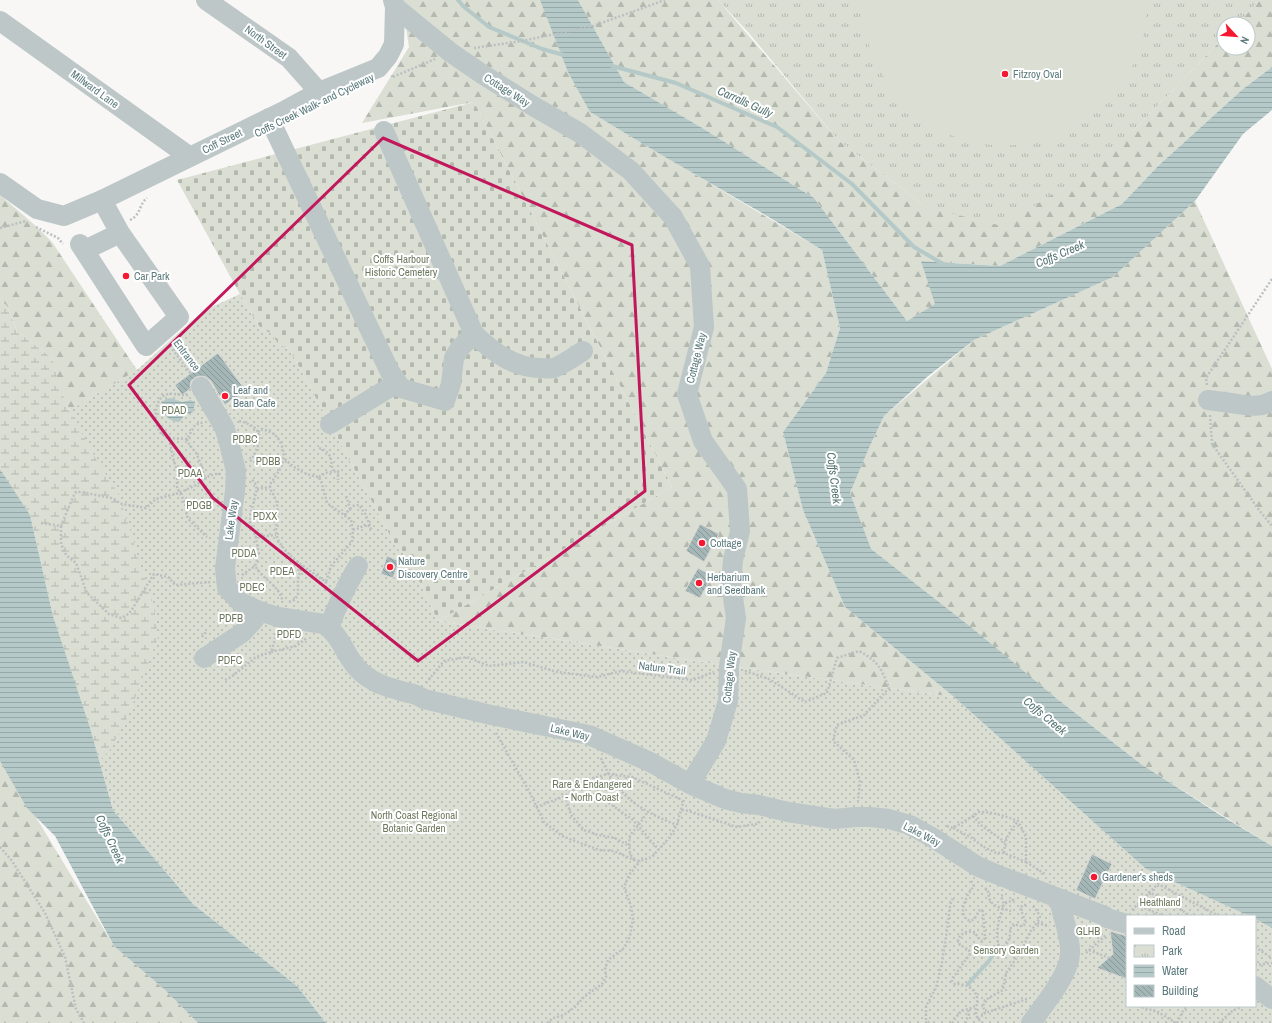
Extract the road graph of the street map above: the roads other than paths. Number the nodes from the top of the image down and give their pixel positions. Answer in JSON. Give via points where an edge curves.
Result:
{"nodes":[{"id":1,"x":206,"y":0,"type":"edge"},
{"id":2,"x":394,"y":4,"type":"edge"},
{"id":3,"x":0,"y":21,"type":"edge"},
{"id":4,"x":319,"y":92,"type":"junction"},
{"id":5,"x":269,"y":118,"type":"junction"},
{"id":6,"x":384,"y":131,"type":"dead end"},
{"id":7,"x":190,"y":157,"type":"junction"},
{"id":8,"x":0,"y":182,"type":"edge"},
{"id":9,"x":102,"y":200,"type":"junction"},
{"id":10,"x":118,"y":230,"type":"junction"},
{"id":11,"x":474,"y":334,"type":"junction"},
{"id":12,"x":583,"y":351,"type":"dead end"},
{"id":13,"x":397,"y":383,"type":"junction"},
{"id":14,"x":201,"y":387,"type":"road end"},
{"id":15,"x":1208,"y":400,"type":"dead end"},
{"id":16,"x":1272,"y":401,"type":"edge"},
{"id":17,"x":330,"y":424,"type":"dead end"},
{"id":18,"x":358,"y":566,"type":"dead end"},
{"id":19,"x":259,"y":611,"type":"junction"},
{"id":20,"x":322,"y":625,"type":"junction"},
{"id":21,"x":204,"y":658,"type":"dead end"},
{"id":22,"x":687,"y":792,"type":"junction"},
{"id":23,"x":1059,"y":899,"type":"junction"},
{"id":24,"x":1119,"y":926,"type":"edge"},
{"id":25,"x":1256,"y":987,"type":"edge"},
{"id":26,"x":1272,"y":999,"type":"edge"},
{"id":27,"x":1031,"y":1023,"type":"edge"}],
"edges":[{"from":1,"to":4,"type":"street","name":"North Street","via":[[289,58]]},
{"from":2,"to":4,"type":"street","name":"Coff Street","via":[[394,44],[378,68]]},
{"from":2,"to":22,"type":"street","name":"Cottage Way","via":[[450,52],[580,133],[631,170],[673,216],[700,266],[704,327],[687,394],[703,441],[737,488],[740,531],[733,560],[731,584],[736,618],[729,666],[728,701],[716,742]]},
{"from":3,"to":7,"type":"street","name":"Millward Lane"},
{"from":4,"to":5,"type":"street","name":"Coff Street"},
{"from":5,"to":7,"type":"street","name":"Coff Street"},
{"from":5,"to":13,"type":"street"},
{"from":6,"to":11,"type":"street"},
{"from":7,"to":9,"type":"street","name":"Coff Street"},
{"from":8,"to":9,"type":"street","name":"Coff Street","via":[[37,209],[64,216]]},
{"from":9,"to":10,"type":"street"},
{"from":10,"to":10,"type":"street","via":[[179,317],[146,346],[83,247]]},
{"from":11,"to":12,"type":"street","via":[[490,349],[510,362],[532,368],[553,368]]},
{"from":11,"to":13,"type":"street","via":[[454,358],[451,384],[444,402],[400,388]]},
{"from":13,"to":17,"type":"street"},
{"from":14,"to":19,"type":"street","name":"Lake Way","via":[[224,427],[239,473],[225,568],[226,584],[228,591],[240,602]]},
{"from":15,"to":16,"type":"street","via":[[1249,406],[1265,405]]},
{"from":18,"to":20,"type":"street","via":[[335,609]]},
{"from":19,"to":20,"type":"street","name":"Lake Way"},
{"from":19,"to":21,"type":"street","via":[[242,633]]},
{"from":20,"to":22,"type":"street","name":"Lake Way","via":[[338,638],[362,673],[376,681],[417,694],[424,699],[589,735],[650,762]]},
{"from":22,"to":23,"type":"street","name":"Lake Way","via":[[834,819],[889,819],[910,825],[977,866]]},
{"from":23,"to":24,"type":"street","name":"Lake Way"},
{"from":23,"to":27,"type":"street","via":[[1070,957],[1063,975]]},
{"from":25,"to":26,"type":"street"}]}
